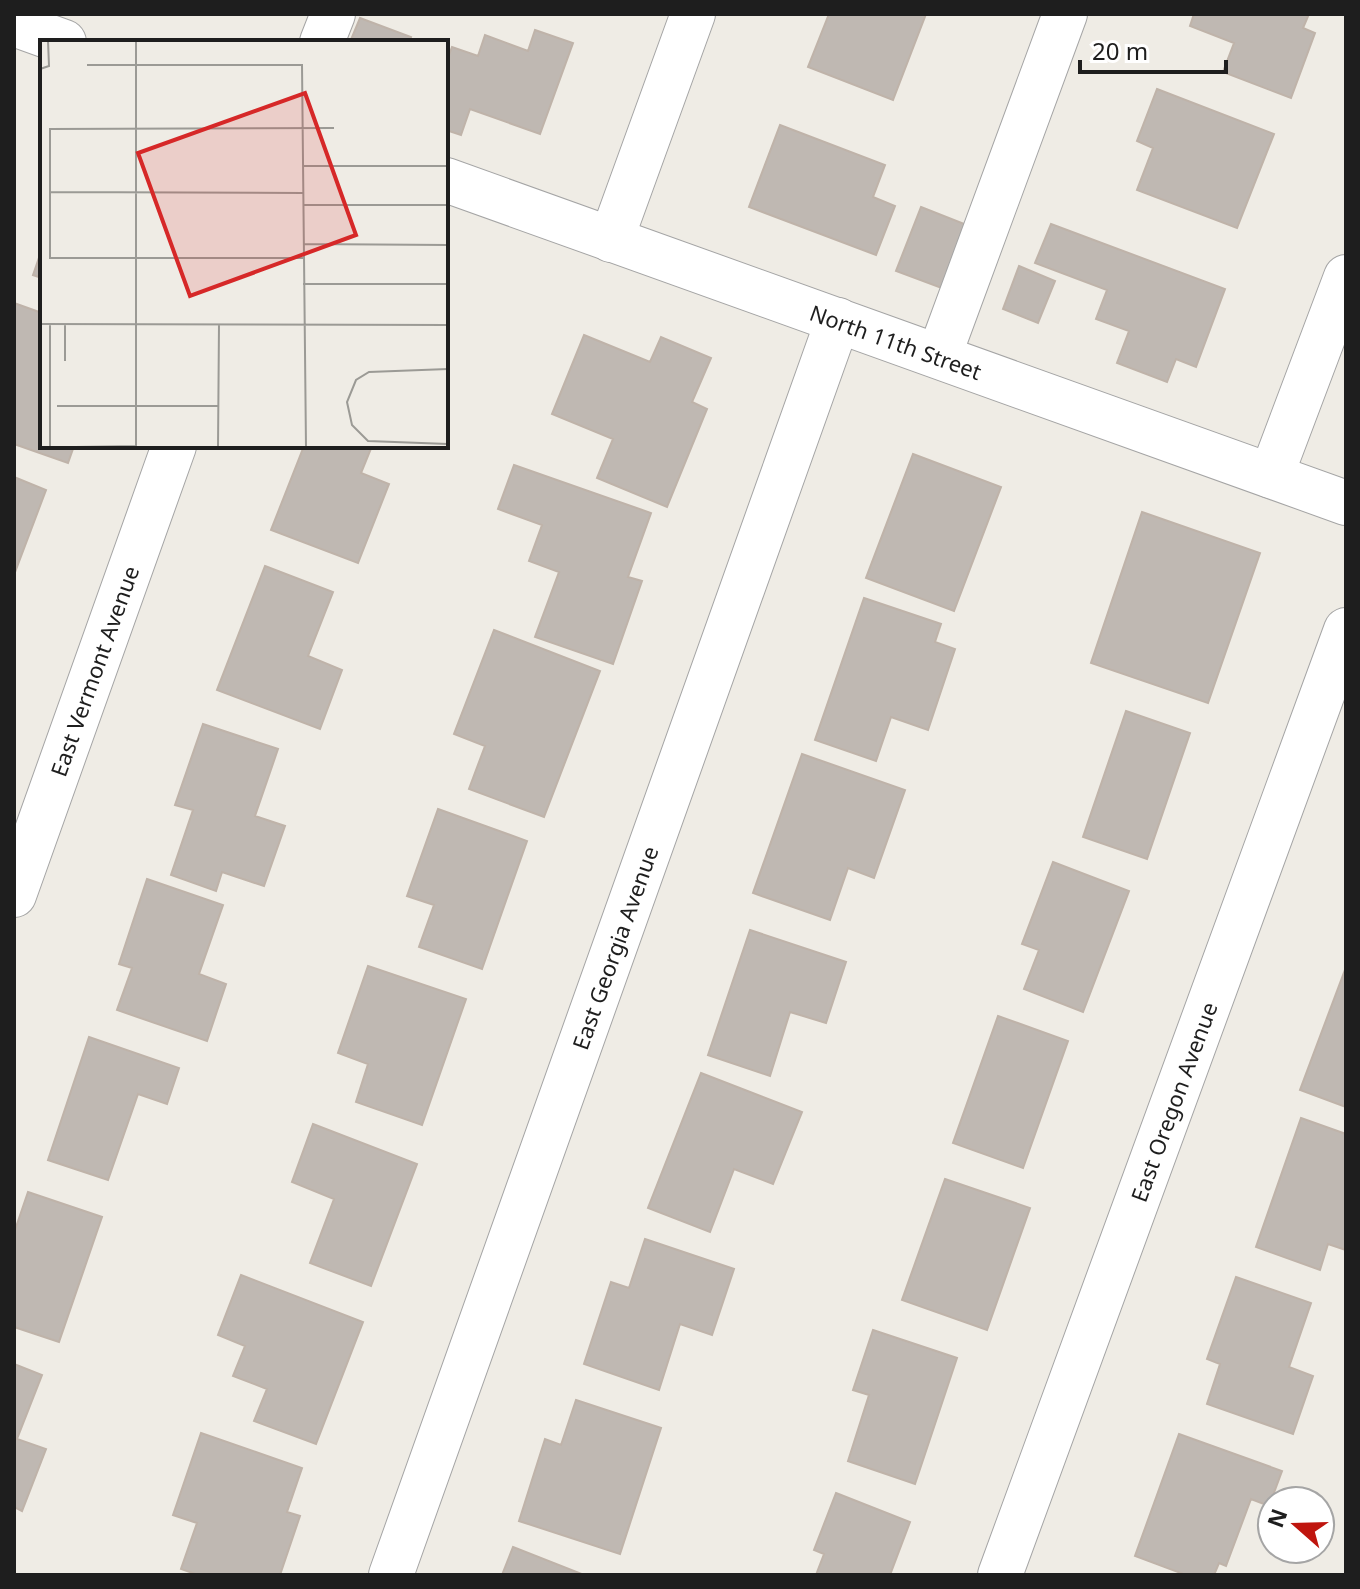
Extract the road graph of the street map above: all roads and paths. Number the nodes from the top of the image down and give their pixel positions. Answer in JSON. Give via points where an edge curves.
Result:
{"nodes":[{"id":1,"x":333,"y":14,"type":"edge"},
{"id":2,"x":693,"y":14,"type":"edge"},
{"id":3,"x":1065,"y":14,"type":"edge"},
{"id":4,"x":14,"y":24,"type":"edge"},
{"id":5,"x":58,"y":40,"type":"edge"},
{"id":6,"x":323,"y":40,"type":"edge"},
{"id":7,"x":448,"y":181,"type":"edge"},
{"id":8,"x":611,"y":240,"type":"junction"},
{"id":9,"x":1346,"y":277,"type":"edge"},
{"id":10,"x":838,"y":320,"type":"junction"},
{"id":11,"x":939,"y":356,"type":"junction"},
{"id":12,"x":173,"y":448,"type":"edge"},
{"id":13,"x":1271,"y":476,"type":"junction"},
{"id":14,"x":1346,"y":503,"type":"edge"},
{"id":15,"x":1346,"y":630,"type":"edge"},
{"id":16,"x":14,"y":895,"type":"edge"},
{"id":17,"x":391,"y":1575,"type":"edge"},
{"id":18,"x":1000,"y":1575,"type":"edge"}],
"edges":[{"from":1,"to":6,"type":"street"},
{"from":2,"to":8,"type":"street"},
{"from":3,"to":11,"type":"street"},
{"from":4,"to":5,"type":"street"},
{"from":7,"to":8,"type":"street","name":"North 11th Street"},
{"from":8,"to":10,"type":"street","name":"North 11th Street"},
{"from":9,"to":13,"type":"street"},
{"from":10,"to":11,"type":"street","name":"North 11th Street"},
{"from":10,"to":17,"type":"street","name":"East Georgia Avenue"},
{"from":11,"to":13,"type":"street","name":"North 11th Street"},
{"from":12,"to":16,"type":"street","name":"East Vermont Avenue"},
{"from":13,"to":14,"type":"street","name":"North 11th Street"},
{"from":15,"to":18,"type":"street","name":"East Oregon Avenue"}]}
